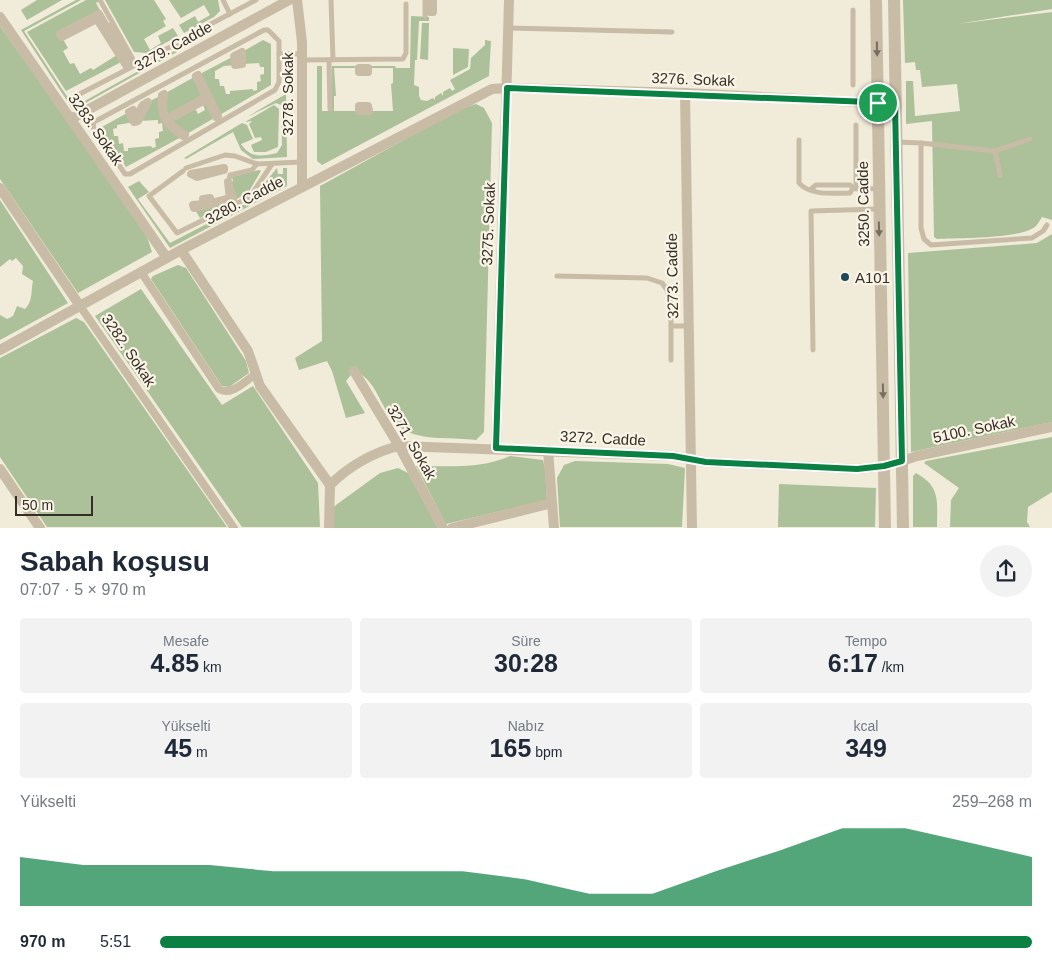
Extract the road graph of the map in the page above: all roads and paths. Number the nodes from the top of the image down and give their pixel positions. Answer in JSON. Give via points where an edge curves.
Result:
{"nodes":[{"id":1,"x":100,"y":0,"type":"edge"},
{"id":2,"x":223,"y":0,"type":"edge"},
{"id":3,"x":256,"y":0,"type":"edge"},
{"id":4,"x":289,"y":0,"type":"edge"},
{"id":5,"x":297,"y":0,"type":"edge"},
{"id":6,"x":331,"y":0,"type":"edge"},
{"id":7,"x":425,"y":0,"type":"edge"},
{"id":8,"x":509,"y":0,"type":"edge"},
{"id":9,"x":876,"y":0,"type":"edge"},
{"id":10,"x":894,"y":0,"type":"edge"},
{"id":11,"x":406,"y":4,"type":"dead end"},
{"id":12,"x":853,"y":10,"type":"dead end"},
{"id":13,"x":230,"y":14,"type":"junction"},
{"id":14,"x":425,"y":16,"type":"dead end"},
{"id":15,"x":0,"y":17,"type":"edge"},
{"id":16,"x":109,"y":27,"type":"joint"},
{"id":17,"x":508,"y":28,"type":"junction"},
{"id":18,"x":672,"y":32,"type":"dead end"},
{"id":19,"x":184,"y":42,"type":"junction"},
{"id":20,"x":190,"y":54,"type":"junction"},
{"id":21,"x":279,"y":54,"type":"junction"},
{"id":22,"x":302,"y":57,"type":"junction"},
{"id":23,"x":331,"y":60,"type":"junction"},
{"id":24,"x":136,"y":65,"type":"junction"},
{"id":25,"x":853,"y":85,"type":"dead end"},
{"id":26,"x":507,"y":88,"type":"junction"},
{"id":27,"x":685,"y":93,"type":"junction"},
{"id":28,"x":72,"y":98,"type":"dead end"},
{"id":29,"x":878,"y":103,"type":"junction"},
{"id":30,"x":895,"y":103,"type":"junction"},
{"id":31,"x":330,"y":109,"type":"dead end"},
{"id":32,"x":216,"y":117,"type":"joint"},
{"id":33,"x":71,"y":119,"type":"junction"},
{"id":34,"x":856,"y":125,"type":"dead end"},
{"id":35,"x":1030,"y":138,"type":"dead end"},
{"id":36,"x":799,"y":140,"type":"dead end"},
{"id":37,"x":896,"y":142,"type":"junction"},
{"id":38,"x":921,"y":143,"type":"junction"},
{"id":39,"x":995,"y":151,"type":"junction"},
{"id":40,"x":302,"y":162,"type":"junction"},
{"id":41,"x":257,"y":164,"type":"junction"},
{"id":42,"x":272,"y":164,"type":"junction"},
{"id":43,"x":1000,"y":175,"type":"dead end"},
{"id":44,"x":229,"y":181,"type":"junction"},
{"id":45,"x":302,"y":187,"type":"junction"},
{"id":46,"x":0,"y":188,"type":"edge"},
{"id":47,"x":854,"y":188,"type":"junction"},
{"id":48,"x":878,"y":189,"type":"junction"},
{"id":49,"x":878,"y":209,"type":"junction"},
{"id":50,"x":1047,"y":225,"type":"dead end"},
{"id":51,"x":181,"y":250,"type":"junction"},
{"id":52,"x":167,"y":258,"type":"junction"},
{"id":53,"x":141,"y":272,"type":"junction"},
{"id":54,"x":556,"y":276,"type":"dead end"},
{"id":55,"x":80,"y":306,"type":"junction"},
{"id":56,"x":670,"y":326,"type":"junction"},
{"id":57,"x":688,"y":326,"type":"junction"},
{"id":58,"x":0,"y":350,"type":"edge"},
{"id":59,"x":813,"y":350,"type":"dead end"},
{"id":60,"x":671,"y":360,"type":"dead end"},
{"id":61,"x":354,"y":371,"type":"dead end"},
{"id":62,"x":256,"y":374,"type":"junction"},
{"id":63,"x":1052,"y":427,"type":"edge"},
{"id":64,"x":399,"y":446,"type":"junction"},
{"id":65,"x":496,"y":448,"type":"junction"},
{"id":66,"x":548,"y":450,"type":"junction"},
{"id":67,"x":690,"y":458,"type":"junction"},
{"id":68,"x":902,"y":461,"type":"junction"},
{"id":69,"x":884,"y":466,"type":"junction"},
{"id":70,"x":0,"y":469,"type":"edge"},
{"id":71,"x":330,"y":485,"type":"junction"},
{"id":72,"x":552,"y":503,"type":"junction"},
{"id":73,"x":40,"y":528,"type":"edge"},
{"id":74,"x":234,"y":528,"type":"edge"},
{"id":75,"x":329,"y":528,"type":"edge"},
{"id":76,"x":443,"y":528,"type":"edge"},
{"id":77,"x":452,"y":528,"type":"edge"},
{"id":78,"x":554,"y":528,"type":"edge"},
{"id":79,"x":692,"y":528,"type":"edge"},
{"id":80,"x":885,"y":528,"type":"edge"},
{"id":81,"x":903,"y":528,"type":"edge"}],
"edges":[{"from":1,"to":24,"type":"lane"},
{"from":2,"to":13,"type":"lane"},
{"from":3,"to":13,"type":"lane"},
{"from":4,"to":20,"type":"street","name":"3279. Cadde"},
{"from":5,"to":22,"type":"street","name":"3278. Sokak"},
{"from":6,"to":23,"type":"lane"},
{"from":7,"to":14,"type":"lane"},
{"from":8,"to":17,"type":"street","name":"3275. Sokak"},
{"from":9,"to":29,"type":"street","name":"3250. Cadde","one_way":true},
{"from":10,"to":30,"type":"street"},
{"from":11,"to":23,"type":"lane","via":[[404,57]]},
{"from":12,"to":25,"type":"lane"},
{"from":13,"to":19,"type":"lane","via":[[192,34]]},
{"from":15,"to":33,"type":"street","name":"3283. Sokak"},
{"from":16,"to":16,"type":"street","via":[[99,14],[60,34],[62,37],[98,19],[126,65],[129,63]]},
{"from":17,"to":18,"type":"lane"},
{"from":17,"to":26,"type":"street","name":"3275. Sokak"},
{"from":19,"to":20,"type":"lane"},
{"from":19,"to":24,"type":"lane"},
{"from":20,"to":33,"type":"street","name":"3279. Cadde"},
{"from":21,"to":21,"type":"lane","via":[[279,82],[275,90],[128,175],[93,127],[94,122],[264,30],[278,39]]},
{"from":21,"to":22,"type":"lane"},
{"from":22,"to":23,"type":"lane"},
{"from":22,"to":40,"type":"street","name":"3278. Sokak"},
{"from":23,"to":31,"type":"lane"},
{"from":24,"to":28,"type":"lane"},
{"from":26,"to":27,"type":"street","name":"3276. Sokak"},
{"from":26,"to":45,"type":"street","name":"3280. Cadde","via":[[487,91]]},
{"from":26,"to":65,"type":"street","name":"3275. Sokak"},
{"from":27,"to":29,"type":"street","name":"3276. Sokak"},
{"from":27,"to":57,"type":"street","name":"3273. Cadde"},
{"from":29,"to":30,"type":"street"},
{"from":29,"to":48,"type":"street","name":"3250. Cadde"},
{"from":30,"to":37,"type":"street"},
{"from":32,"to":32,"type":"street","via":[[198,75],[206,97],[166,118],[162,95],[164,121],[183,136],[166,120],[208,99]]},
{"from":33,"to":52,"type":"street","name":"3283. Sokak"},
{"from":34,"to":47,"type":"lane"},
{"from":35,"to":39,"type":"lane"},
{"from":36,"to":47,"type":"lane","via":[[799,183],[803,188],[811,189],[816,184],[850,185]]},
{"from":37,"to":38,"type":"lane"},
{"from":37,"to":68,"type":"street"},
{"from":38,"to":39,"type":"lane"},
{"from":38,"to":50,"type":"lane","via":[[922,228],[924,239],[931,245],[1032,238]]},
{"from":39,"to":43,"type":"lane"},
{"from":40,"to":42,"type":"lane"},
{"from":40,"to":45,"type":"street","name":"3278. Sokak"},
{"from":41,"to":42,"type":"lane"},
{"from":41,"to":42,"type":"lane","via":[[225,156],[184,170],[149,196],[178,234],[250,197]]},
{"from":41,"to":44,"type":"lane","via":[[252,170],[230,175]]},
{"from":44,"to":44,"type":"street","via":[[230,198],[211,203],[210,198],[203,199],[204,204],[192,205],[194,208],[233,199]]},
{"from":45,"to":51,"type":"street","name":"3280. Cadde"},
{"from":46,"to":55,"type":"street","name":"3282. Sokak"},
{"from":47,"to":48,"type":"lane"},
{"from":48,"to":49,"type":"street","name":"3250. Cadde"},
{"from":49,"to":59,"type":"lane","via":[[812,210]]},
{"from":49,"to":69,"type":"street","name":"3250. Cadde","one_way":true},
{"from":51,"to":52,"type":"street","name":"3280. Cadde"},
{"from":51,"to":62,"type":"street","via":[[248,350]]},
{"from":52,"to":53,"type":"street","name":"3280. Cadde"},
{"from":53,"to":55,"type":"street","name":"3280. Cadde"},
{"from":53,"to":62,"type":"street","via":[[222,391],[231,391]]},
{"from":54,"to":56,"type":"lane","via":[[647,278],[662,283],[671,305]]},
{"from":55,"to":58,"type":"street","name":"3280. Cadde"},
{"from":55,"to":74,"type":"street","name":"3282. Sokak"},
{"from":56,"to":57,"type":"lane"},
{"from":56,"to":60,"type":"lane"},
{"from":57,"to":67,"type":"street","name":"3273. Cadde"},
{"from":61,"to":64,"type":"street","name":"3271. Sokak"},
{"from":62,"to":71,"type":"street","via":[[260,386]]},
{"from":63,"to":68,"type":"street","name":"5100. Sokak"},
{"from":64,"to":65,"type":"street","name":"3272. Cadde"},
{"from":64,"to":71,"type":"street","name":"3272. Cadde","via":[[370,456]]},
{"from":64,"to":76,"type":"street","name":"3271. Sokak"},
{"from":65,"to":66,"type":"street","name":"3272. Cadde"},
{"from":66,"to":67,"type":"street","name":"3272. Cadde"},
{"from":66,"to":72,"type":"street"},
{"from":67,"to":69,"type":"street","name":"3272. Cadde","via":[[706,462],[857,469]]},
{"from":67,"to":79,"type":"street","name":"3273. Cadde"},
{"from":68,"to":69,"type":"street"},
{"from":68,"to":81,"type":"street"},
{"from":69,"to":80,"type":"street","name":"3250. Cadde"},
{"from":70,"to":73,"type":"street"},
{"from":71,"to":75,"type":"street"},
{"from":72,"to":77,"type":"street"},
{"from":72,"to":78,"type":"street"}]}
